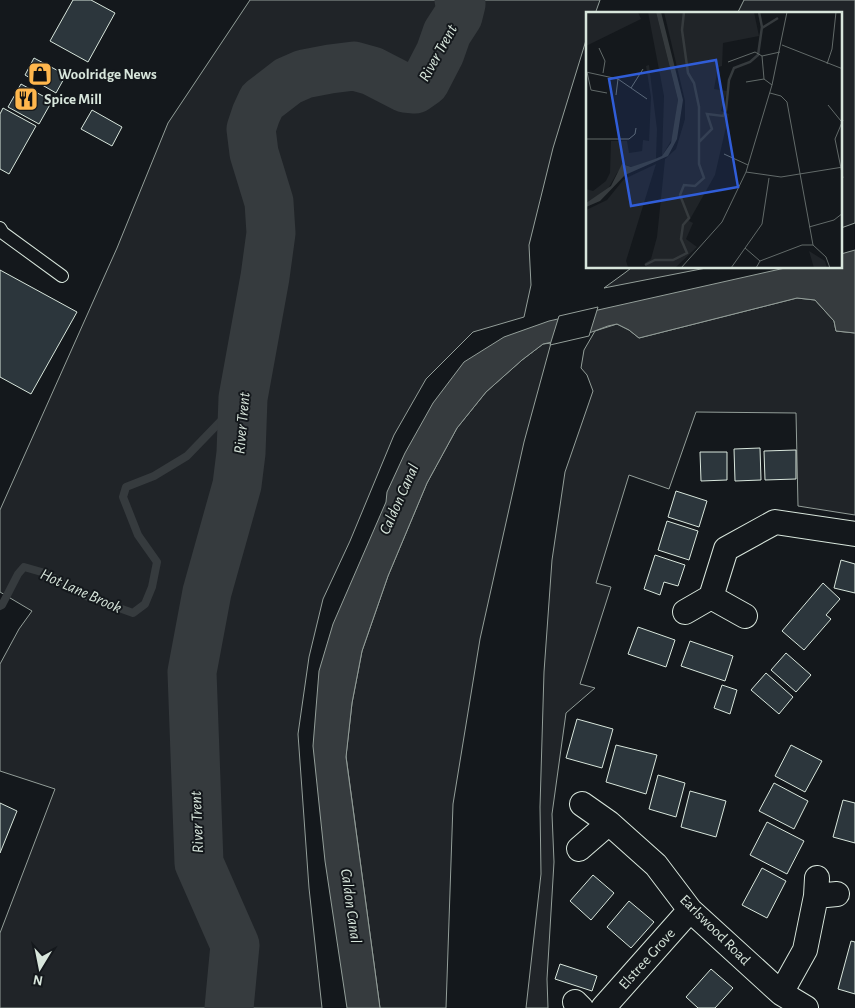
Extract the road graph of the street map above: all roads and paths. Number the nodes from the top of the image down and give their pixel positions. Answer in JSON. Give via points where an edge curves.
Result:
{"nodes":[{"id":1,"x":0,"y":228,"type":"edge"},
{"id":2,"x":62,"y":276,"type":"dead end"},
{"id":3,"x":855,"y":534,"type":"edge"},
{"id":4,"x":712,"y":597,"type":"junction"},
{"id":5,"x":685,"y":612,"type":"dead end"},
{"id":6,"x":746,"y":616,"type":"dead end"},
{"id":7,"x":582,"y":804,"type":"dead end"},
{"id":8,"x":609,"y":823,"type":"junction"},
{"id":9,"x":579,"y":849,"type":"dead end"},
{"id":10,"x":823,"y":889,"type":"dead end"},
{"id":11,"x":690,"y":910,"type":"junction"},
{"id":12,"x":781,"y":994,"type":"junction"},
{"id":13,"x":603,"y":1008,"type":"edge"},
{"id":14,"x":806,"y":1008,"type":"edge"}],
"edges":[{"from":1,"to":2,"type":"lane"},
{"from":3,"to":4,"type":"street","via":[[775,522],[726,549]]},
{"from":4,"to":5,"type":"street"},
{"from":4,"to":6,"type":"street"},
{"from":7,"to":8,"type":"street","name":"Earlswood Road"},
{"from":8,"to":9,"type":"street"},
{"from":8,"to":11,"type":"street","name":"Earlswood Road","via":[[656,865]]},
{"from":10,"to":12,"type":"street","via":[[805,950]]},
{"from":11,"to":12,"type":"street","name":"Earlswood Road"},
{"from":11,"to":13,"type":"street","name":"Elstree Grove"},
{"from":12,"to":14,"type":"street","name":"Earlswood Road"}]}
